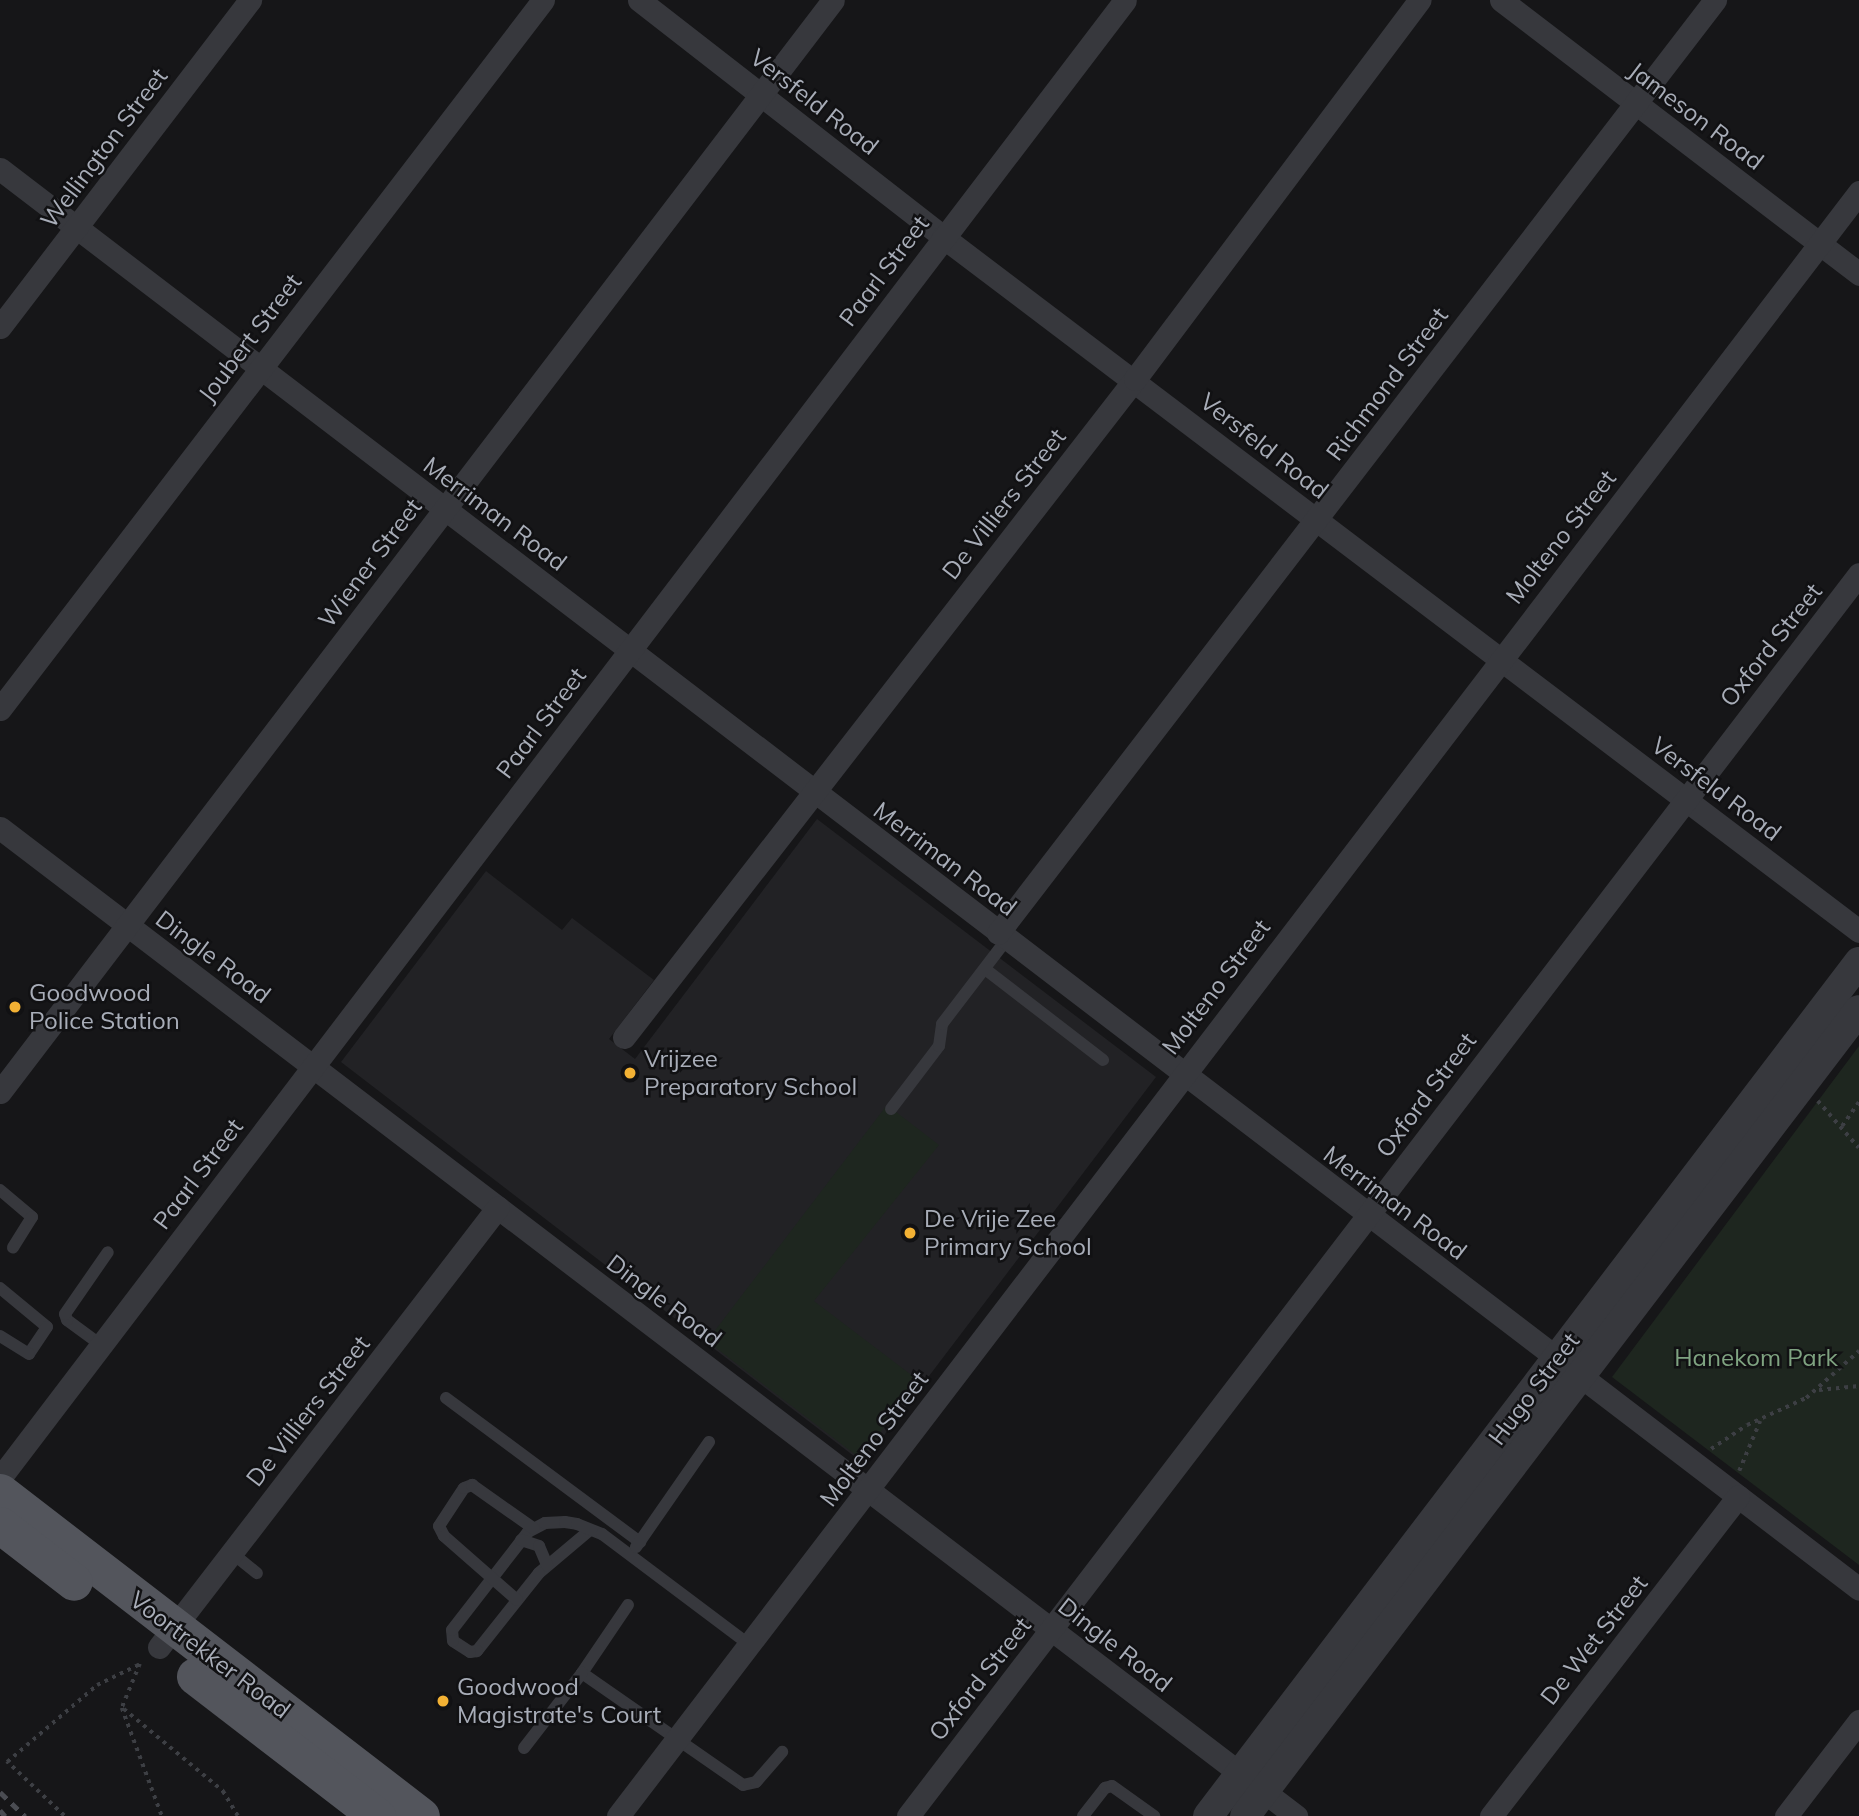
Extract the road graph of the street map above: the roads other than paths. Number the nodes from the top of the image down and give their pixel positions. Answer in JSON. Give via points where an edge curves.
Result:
{"nodes":[{"id":1,"x":250,"y":0,"type":"edge"},
{"id":2,"x":543,"y":0,"type":"edge"},
{"id":3,"x":639,"y":0,"type":"edge"},
{"id":4,"x":833,"y":0,"type":"edge"},
{"id":5,"x":1125,"y":0,"type":"edge"},
{"id":6,"x":1420,"y":0,"type":"edge"},
{"id":7,"x":1501,"y":0,"type":"edge"},
{"id":8,"x":1715,"y":0,"type":"edge"},
{"id":9,"x":761,"y":93,"type":"junction"},
{"id":10,"x":1636,"y":103,"type":"junction"},
{"id":11,"x":0,"y":169,"type":"edge"},
{"id":12,"x":1859,"y":192,"type":"edge"},
{"id":13,"x":77,"y":227,"type":"junction"},
{"id":14,"x":943,"y":237,"type":"junction"},
{"id":15,"x":1819,"y":244,"type":"junction"},
{"id":16,"x":1859,"y":274,"type":"edge"},
{"id":17,"x":0,"y":327,"type":"edge"},
{"id":18,"x":261,"y":368,"type":"junction"},
{"id":19,"x":1135,"y":379,"type":"junction"},
{"id":20,"x":444,"y":509,"type":"junction"},
{"id":21,"x":1317,"y":519,"type":"junction"},
{"id":22,"x":1859,"y":573,"type":"edge"},
{"id":23,"x":630,"y":650,"type":"junction"},
{"id":24,"x":1501,"y":658,"type":"junction"},
{"id":25,"x":0,"y":709,"type":"edge"},
{"id":26,"x":814,"y":791,"type":"junction"},
{"id":27,"x":1686,"y":799,"type":"junction"},
{"id":28,"x":0,"y":828,"type":"edge"},
{"id":29,"x":128,"y":925,"type":"junction"},
{"id":30,"x":1859,"y":931,"type":"edge"},
{"id":31,"x":1003,"y":936,"type":"junction"},
{"id":32,"x":1859,"y":962,"type":"edge"},
{"id":33,"x":985,"y":969,"type":"junction"},
{"id":34,"x":1859,"y":1010,"type":"edge"},
{"id":35,"x":624,"y":1037,"type":"dead end"},
{"id":36,"x":1102,"y":1060,"type":"dead end"},
{"id":37,"x":313,"y":1066,"type":"junction"},
{"id":38,"x":1183,"y":1074,"type":"junction"},
{"id":39,"x":0,"y":1092,"type":"edge"},
{"id":40,"x":891,"y":1108,"type":"dead end"},
{"id":41,"x":0,"y":1190,"type":"edge"},
{"id":42,"x":498,"y":1206,"type":"junction"},
{"id":43,"x":1367,"y":1215,"type":"junction"},
{"id":44,"x":13,"y":1248,"type":"dead end"},
{"id":45,"x":108,"y":1252,"type":"dead end"},
{"id":46,"x":0,"y":1288,"type":"edge"},
{"id":47,"x":0,"y":1336,"type":"edge"},
{"id":48,"x":101,"y":1345,"type":"junction"},
{"id":49,"x":1567,"y":1367,"type":"junction"},
{"id":50,"x":446,"y":1398,"type":"dead end"},
{"id":51,"x":709,"y":1442,"type":"dead end"},
{"id":52,"x":0,"y":1478,"type":"edge"},
{"id":53,"x":869,"y":1489,"type":"junction"},
{"id":54,"x":0,"y":1492,"type":"edge"},
{"id":55,"x":1738,"y":1496,"type":"junction"},
{"id":56,"x":0,"y":1525,"type":"edge"},
{"id":57,"x":533,"y":1528,"type":"junction"},
{"id":58,"x":590,"y":1530,"type":"junction"},
{"id":59,"x":521,"y":1540,"type":"junction"},
{"id":60,"x":640,"y":1542,"type":"junction"},
{"id":61,"x":232,"y":1553,"type":"junction"},
{"id":62,"x":629,"y":1555,"type":"junction"},
{"id":63,"x":547,"y":1565,"type":"junction"},
{"id":64,"x":257,"y":1573,"type":"dead end"},
{"id":65,"x":491,"y":1578,"type":"junction"},
{"id":66,"x":1859,"y":1589,"type":"edge"},
{"id":67,"x":517,"y":1600,"type":"junction"},
{"id":68,"x":628,"y":1605,"type":"dead end"},
{"id":69,"x":1052,"y":1628,"type":"junction"},
{"id":70,"x":167,"y":1638,"type":"junction"},
{"id":71,"x":751,"y":1646,"type":"junction"},
{"id":72,"x":582,"y":1672,"type":"junction"},
{"id":73,"x":1859,"y":1721,"type":"edge"},
{"id":74,"x":677,"y":1741,"type":"junction"},
{"id":75,"x":524,"y":1748,"type":"dead end"},
{"id":76,"x":782,"y":1752,"type":"dead end"},
{"id":77,"x":1252,"y":1783,"type":"junction"},
{"id":78,"x":377,"y":1816,"type":"edge"},
{"id":79,"x":421,"y":1816,"type":"edge"},
{"id":80,"x":618,"y":1816,"type":"edge"},
{"id":81,"x":908,"y":1816,"type":"edge"},
{"id":82,"x":1083,"y":1816,"type":"edge"},
{"id":83,"x":1154,"y":1816,"type":"edge"},
{"id":84,"x":1208,"y":1816,"type":"edge"},
{"id":85,"x":1245,"y":1816,"type":"edge"},
{"id":86,"x":1296,"y":1816,"type":"edge"},
{"id":87,"x":1492,"y":1816,"type":"edge"},
{"id":88,"x":1786,"y":1816,"type":"edge"}],
"edges":[{"from":1,"to":13,"type":"street","name":"Wellington Street"},
{"from":2,"to":18,"type":"street","name":"Joubert Street"},
{"from":3,"to":9,"type":"street","name":"Versfeld Road"},
{"from":4,"to":9,"type":"street","name":"Wiener Street"},
{"from":5,"to":14,"type":"street","name":"Paarl Street"},
{"from":6,"to":19,"type":"street","name":"De Villiers Street"},
{"from":7,"to":10,"type":"street","name":"Jameson Road"},
{"from":8,"to":10,"type":"street","name":"Richmond Street"},
{"from":9,"to":14,"type":"street","name":"Versfeld Road"},
{"from":9,"to":20,"type":"street","name":"Wiener Street"},
{"from":10,"to":15,"type":"street","name":"Jameson Road"},
{"from":10,"to":21,"type":"street","name":"Richmond Street"},
{"from":11,"to":13,"type":"street","name":"Merriman Road"},
{"from":12,"to":15,"type":"street","name":"Molteno Street"},
{"from":13,"to":17,"type":"street","name":"Wellington Street"},
{"from":13,"to":18,"type":"street","name":"Merriman Road"},
{"from":14,"to":19,"type":"street","name":"Versfeld Road"},
{"from":14,"to":23,"type":"street","name":"Paarl Street"},
{"from":15,"to":16,"type":"street","name":"Jameson Road"},
{"from":15,"to":24,"type":"street","name":"Molteno Street"},
{"from":18,"to":20,"type":"street","name":"Merriman Road"},
{"from":18,"to":25,"type":"street","name":"Joubert Street"},
{"from":19,"to":21,"type":"street","name":"Versfeld Road"},
{"from":19,"to":26,"type":"street","name":"De Villiers Street"},
{"from":20,"to":23,"type":"street","name":"Merriman Road"},
{"from":20,"to":29,"type":"street","name":"Wiener Street"},
{"from":21,"to":24,"type":"street","name":"Versfeld Road"},
{"from":21,"to":31,"type":"street","name":"Richmond Street"},
{"from":22,"to":27,"type":"street","name":"Oxford Street"},
{"from":23,"to":26,"type":"street","name":"Merriman Road"},
{"from":23,"to":37,"type":"street","name":"Paarl Street"},
{"from":24,"to":27,"type":"street","name":"Versfeld Road"},
{"from":24,"to":38,"type":"street","name":"Molteno Street"},
{"from":26,"to":31,"type":"street","name":"Merriman Road"},
{"from":26,"to":35,"type":"street","name":"De Villiers Street"},
{"from":27,"to":30,"type":"street","name":"Versfeld Road"},
{"from":27,"to":43,"type":"street","name":"Oxford Street"},
{"from":28,"to":29,"type":"street","name":"Dingle Road"},
{"from":29,"to":37,"type":"street","name":"Dingle Road"},
{"from":29,"to":39,"type":"street","name":"Wiener Street"},
{"from":31,"to":33,"type":"lane"},
{"from":31,"to":38,"type":"street","name":"Merriman Road"},
{"from":32,"to":49,"type":"street","name":"Hugo Street"},
{"from":33,"to":36,"type":"lane"},
{"from":33,"to":40,"type":"lane","via":[[942,1024],[939,1046]]},
{"from":34,"to":49,"type":"street","name":"Hugo Street"},
{"from":37,"to":42,"type":"street","name":"Dingle Road"},
{"from":37,"to":48,"type":"street","name":"Paarl Street"},
{"from":38,"to":43,"type":"street","name":"Merriman Road"},
{"from":38,"to":53,"type":"street","name":"Molteno Street"},
{"from":41,"to":44,"type":"lane","via":[[32,1217]]},
{"from":42,"to":53,"type":"street","name":"Dingle Road"},
{"from":42,"to":61,"type":"street","name":"De Villiers Street"},
{"from":43,"to":49,"type":"street","name":"Merriman Road"},
{"from":43,"to":69,"type":"street","name":"Oxford Street"},
{"from":45,"to":48,"type":"lane","via":[[65,1314]]},
{"from":46,"to":47,"type":"lane","via":[[47,1327],[29,1354]]},
{"from":48,"to":52,"type":"street","name":"Paarl Street"},
{"from":49,"to":55,"type":"street","name":"Merriman Road"},
{"from":49,"to":77,"type":"street","name":"Hugo Street"},
{"from":50,"to":60,"type":"lane"},
{"from":51,"to":60,"type":"lane"},
{"from":53,"to":69,"type":"street","name":"Dingle Road"},
{"from":53,"to":71,"type":"street","name":"Molteno Street"},
{"from":54,"to":70,"type":"main road","name":"Voortrekker Road"},
{"from":55,"to":66,"type":"street","name":"Merriman Road"},
{"from":55,"to":87,"type":"street","name":"De Wet Street"},
{"from":56,"to":70,"type":"main road","name":"Voortrekker Road"},
{"from":57,"to":58,"type":"lane","via":[[565,1522]]},
{"from":57,"to":59,"type":"lane"},
{"from":57,"to":65,"type":"lane","via":[[479,1487],[464,1488],[441,1520],[441,1532]]},
{"from":58,"to":62,"type":"lane"},
{"from":58,"to":63,"type":"lane"},
{"from":59,"to":63,"type":"lane","via":[[539,1546]]},
{"from":59,"to":65,"type":"lane"},
{"from":60,"to":62,"type":"lane"},
{"from":61,"to":64,"type":"lane"},
{"from":61,"to":70,"type":"street","name":"De Villiers Street"},
{"from":62,"to":71,"type":"lane"},
{"from":63,"to":67,"type":"lane"},
{"from":65,"to":67,"type":"lane"},
{"from":65,"to":67,"type":"lane","via":[[452,1630],[455,1643],[477,1651]]},
{"from":68,"to":72,"type":"lane"},
{"from":69,"to":77,"type":"street","name":"Dingle Road"},
{"from":69,"to":81,"type":"street","name":"Oxford Street"},
{"from":70,"to":78,"type":"main road","name":"Voortrekker Road"},
{"from":70,"to":79,"type":"main road","name":"Voortrekker Road"},
{"from":71,"to":74,"type":"street","name":"Molteno Street"},
{"from":72,"to":74,"type":"lane"},
{"from":72,"to":75,"type":"lane"},
{"from":73,"to":88,"type":"street"},
{"from":74,"to":76,"type":"lane","via":[[743,1785],[756,1782]]},
{"from":74,"to":80,"type":"street","name":"Molteno Street"},
{"from":77,"to":84,"type":"street","name":"Hugo Street"},
{"from":77,"to":85,"type":"street","name":"Hugo Street"},
{"from":77,"to":86,"type":"street","name":"Dingle Road"},
{"from":82,"to":83,"type":"lane","via":[[1105,1788],[1112,1786]]}]}
